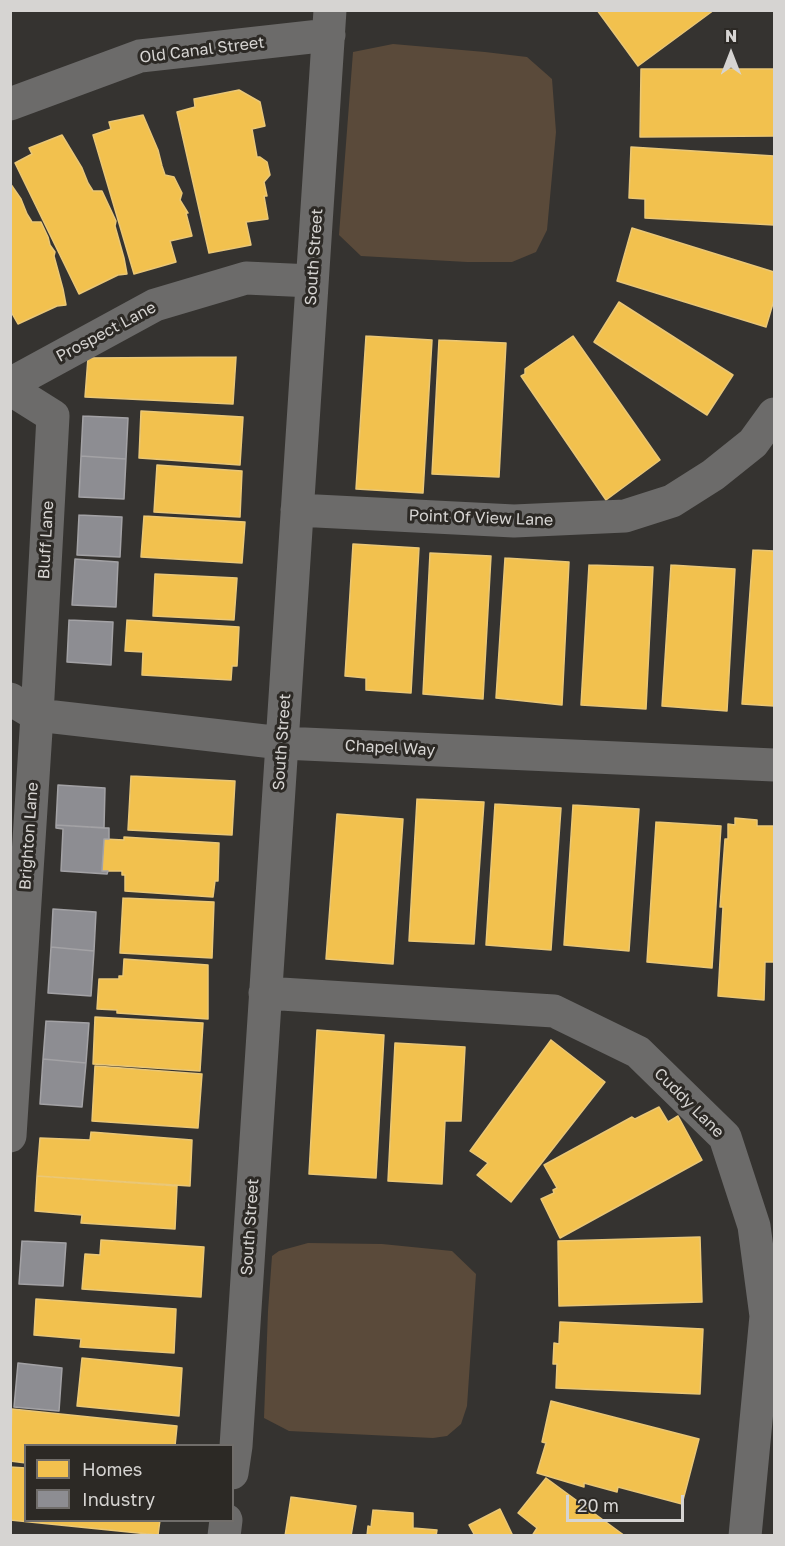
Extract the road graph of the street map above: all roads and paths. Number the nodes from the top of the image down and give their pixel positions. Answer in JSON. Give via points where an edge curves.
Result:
{"nodes":[{"id":1,"x":329,"y":23,"type":"edge"},
{"id":2,"x":10,"y":104,"type":"edge"},
{"id":3,"x":312,"y":281,"type":"junction"},
{"id":4,"x":10,"y":384,"type":"edge"},
{"id":5,"x":10,"y":389,"type":"edge"},
{"id":6,"x":774,"y":414,"type":"edge"},
{"id":7,"x":297,"y":510,"type":"junction"},
{"id":8,"x":24,"y":707,"type":"edge"},
{"id":9,"x":282,"y":743,"type":"junction"},
{"id":10,"x":774,"y":765,"type":"edge"},
{"id":11,"x":266,"y":993,"type":"junction"},
{"id":12,"x":10,"y":1136,"type":"edge"},
{"id":13,"x":234,"y":1460,"type":"edge"},
{"id":14,"x":745,"y":1536,"type":"edge"}],
"edges":[{"from":1,"to":2,"type":"street","name":"Old Canal Street","via":[[140,56]]},
{"from":1,"to":3,"type":"street","name":"South Street"},
{"from":3,"to":4,"type":"street","name":"Prospect Lane","via":[[246,278],[155,305]]},
{"from":3,"to":7,"type":"street","name":"South Street"},
{"from":5,"to":8,"type":"street","name":"Bluff Lane","via":[[53,416]]},
{"from":6,"to":7,"type":"street","name":"Point Of View Lane","via":[[753,443],[713,475],[672,501],[625,516],[514,521]]},
{"from":7,"to":9,"type":"street","name":"South Street"},
{"from":8,"to":9,"type":"street","name":"Chapel Way"},
{"from":8,"to":12,"type":"street","name":"Brighton Lane"},
{"from":9,"to":10,"type":"street","name":"Chapel Way"},
{"from":9,"to":11,"type":"street","name":"South Street"},
{"from":11,"to":13,"type":"street","name":"South Street"},
{"from":11,"to":14,"type":"street","name":"Cuddy Lane","via":[[555,1011],[638,1052],[725,1137],[754,1226],[766,1316]]}]}
